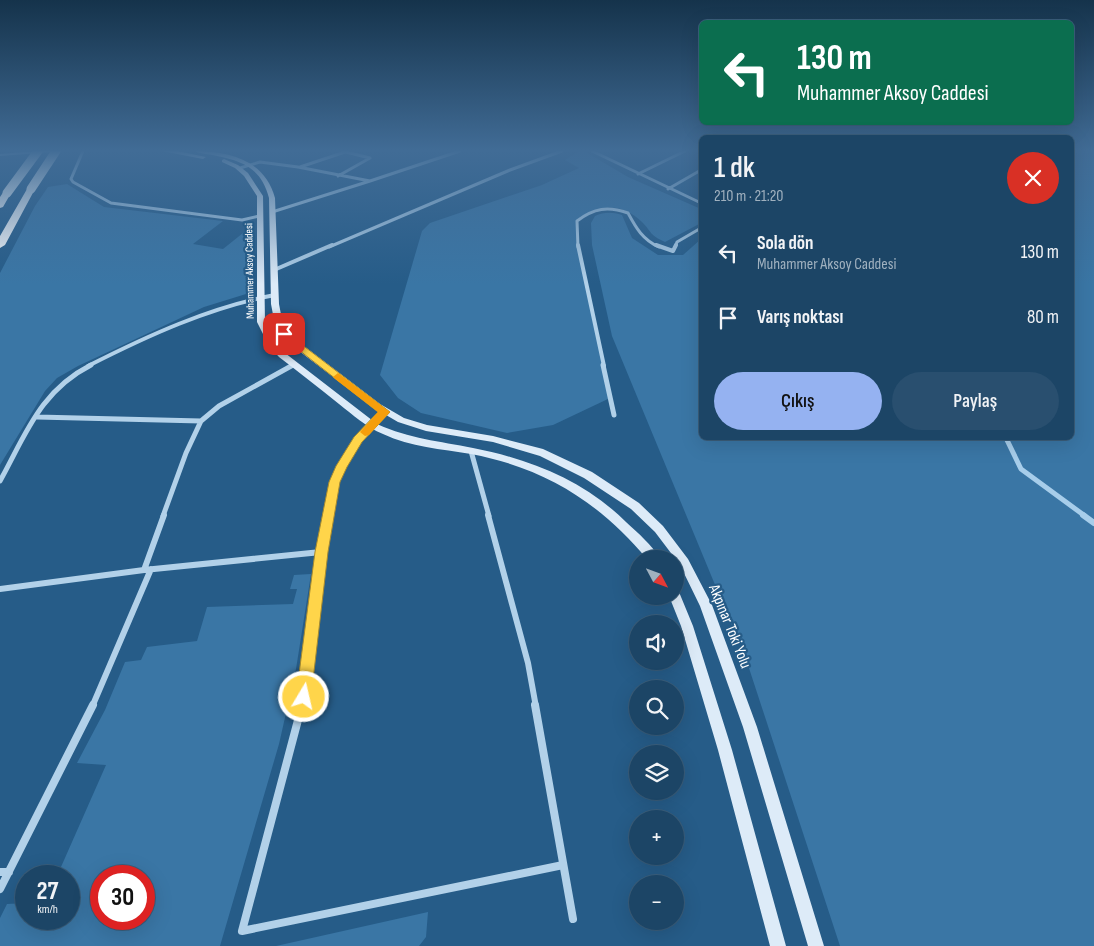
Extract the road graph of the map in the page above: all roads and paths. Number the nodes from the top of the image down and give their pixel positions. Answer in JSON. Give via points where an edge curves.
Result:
{"nodes":[{"id":1,"x":27,"y":195,"type":"edge"},
{"id":2,"x":96,"y":195,"type":"edge"},
{"id":3,"x":259,"y":195,"type":"edge"},
{"id":4,"x":271,"y":195,"type":"edge"},
{"id":5,"x":325,"y":195,"type":"edge"},
{"id":6,"x":451,"y":195,"type":"edge"},
{"id":7,"x":682,"y":195,"type":"edge"},
{"id":8,"x":699,"y":202,"type":"edge"},
{"id":9,"x":272,"y":212,"type":"junction"},
{"id":10,"x":259,"y":216,"type":"junction"},
{"id":11,"x":699,"y":229,"type":"edge"},
{"id":12,"x":0,"y":245,"type":"edge"},
{"id":13,"x":274,"y":270,"type":"junction"},
{"id":14,"x":275,"y":295,"type":"junction"},
{"id":15,"x":260,"y":297,"type":"junction"},
{"id":16,"x":294,"y":364,"type":"junction"},
{"id":17,"x":385,"y":412,"type":"junction"},
{"id":18,"x":614,"y":415,"type":"dead end"},
{"id":19,"x":37,"y":417,"type":"junction"},
{"id":20,"x":201,"y":421,"type":"junction"},
{"id":21,"x":372,"y":424,"type":"junction"},
{"id":22,"x":473,"y":435,"type":"joint"},
{"id":23,"x":471,"y":451,"type":"junction"},
{"id":24,"x":0,"y":481,"type":"edge"},
{"id":25,"x":646,"y":550,"type":"edge"},
{"id":26,"x":321,"y":552,"type":"junction"},
{"id":27,"x":148,"y":569,"type":"junction"},
{"id":28,"x":0,"y":589,"type":"edge"},
{"id":29,"x":678,"y":605,"type":"edge"},
{"id":30,"x":563,"y":865,"type":"junction"},
{"id":31,"x":0,"y":872,"type":"edge"},
{"id":32,"x":9,"y":872,"type":"junction"},
{"id":33,"x":0,"y":889,"type":"edge"},
{"id":34,"x":573,"y":919,"type":"dead end"},
{"id":35,"x":778,"y":946,"type":"edge"},
{"id":36,"x":816,"y":946,"type":"edge"}],
"edges":[{"from":1,"to":12,"type":"highway","bridge":true},
{"from":2,"to":10,"type":"street","via":[[111,203],[242,220]]},
{"from":3,"to":10,"type":"main road","name":"Muhammer Aksoy Caddesi"},
{"from":4,"to":9,"type":"main road","name":"Muhammer Aksoy Caddesi"},
{"from":5,"to":9,"type":"street"},
{"from":6,"to":13,"type":"street"},
{"from":7,"to":8,"type":"street"},
{"from":9,"to":10,"type":"main road"},
{"from":9,"to":13,"type":"main road","name":"Muhammer Aksoy Caddesi"},
{"from":10,"to":15,"type":"main road","name":"Muhammer Aksoy Caddesi"},
{"from":11,"to":18,"type":"street","via":[[677,242],[673,250],[651,244],[638,232],[628,213],[615,208],[589,211],[577,221],[578,245]]},
{"from":13,"to":14,"type":"main road","name":"Muhammer Aksoy Caddesi"},
{"from":14,"to":15,"type":"street"},
{"from":14,"to":17,"type":"main road","name":"Muhammer Aksoy Caddesi","via":[[279,325],[284,334]]},
{"from":15,"to":16,"type":"main road","name":"Muhammer Aksoy Caddesi","via":[[261,322],[266,336],[272,346]]},
{"from":15,"to":19,"type":"street","via":[[202,314],[79,371],[57,388]]},
{"from":16,"to":20,"type":"street","via":[[219,406]]},
{"from":16,"to":21,"type":"main road","name":"Muhammer Aksoy Caddesi"},
{"from":17,"to":21,"type":"street"},
{"from":17,"to":22,"type":"main road","name":"Muhammer Aksoy Caddesi","via":[[426,428]]},
{"from":19,"to":20,"type":"street"},
{"from":19,"to":24,"type":"street"},
{"from":20,"to":27,"type":"street","via":[[186,453]]},
{"from":21,"to":23,"type":"main road","name":"Muhammer Aksoy Caddesi","via":[[404,440]]},
{"from":21,"to":26,"type":"street","via":[[350,452],[335,482]]},
{"from":22,"to":36,"type":"main road","name":"Akpınar Toki Yolu","via":[[543,454],[588,475],[635,506],[659,529],[684,562],[706,605],[750,727]]},
{"from":23,"to":25,"type":"main road","via":[[530,466],[577,488],[622,521]]},
{"from":23,"to":30,"type":"street","via":[[528,664]]},
{"from":26,"to":27,"type":"street"},
{"from":26,"to":30,"type":"street","via":[[308,674],[299,723],[242,931]]},
{"from":27,"to":28,"type":"street"},
{"from":27,"to":32,"type":"street","via":[[84,726]]},
{"from":29,"to":35,"type":"main road","via":[[725,750]]},
{"from":30,"to":34,"type":"street"},
{"from":31,"to":32,"type":"street"},
{"from":32,"to":33,"type":"street"}]}
